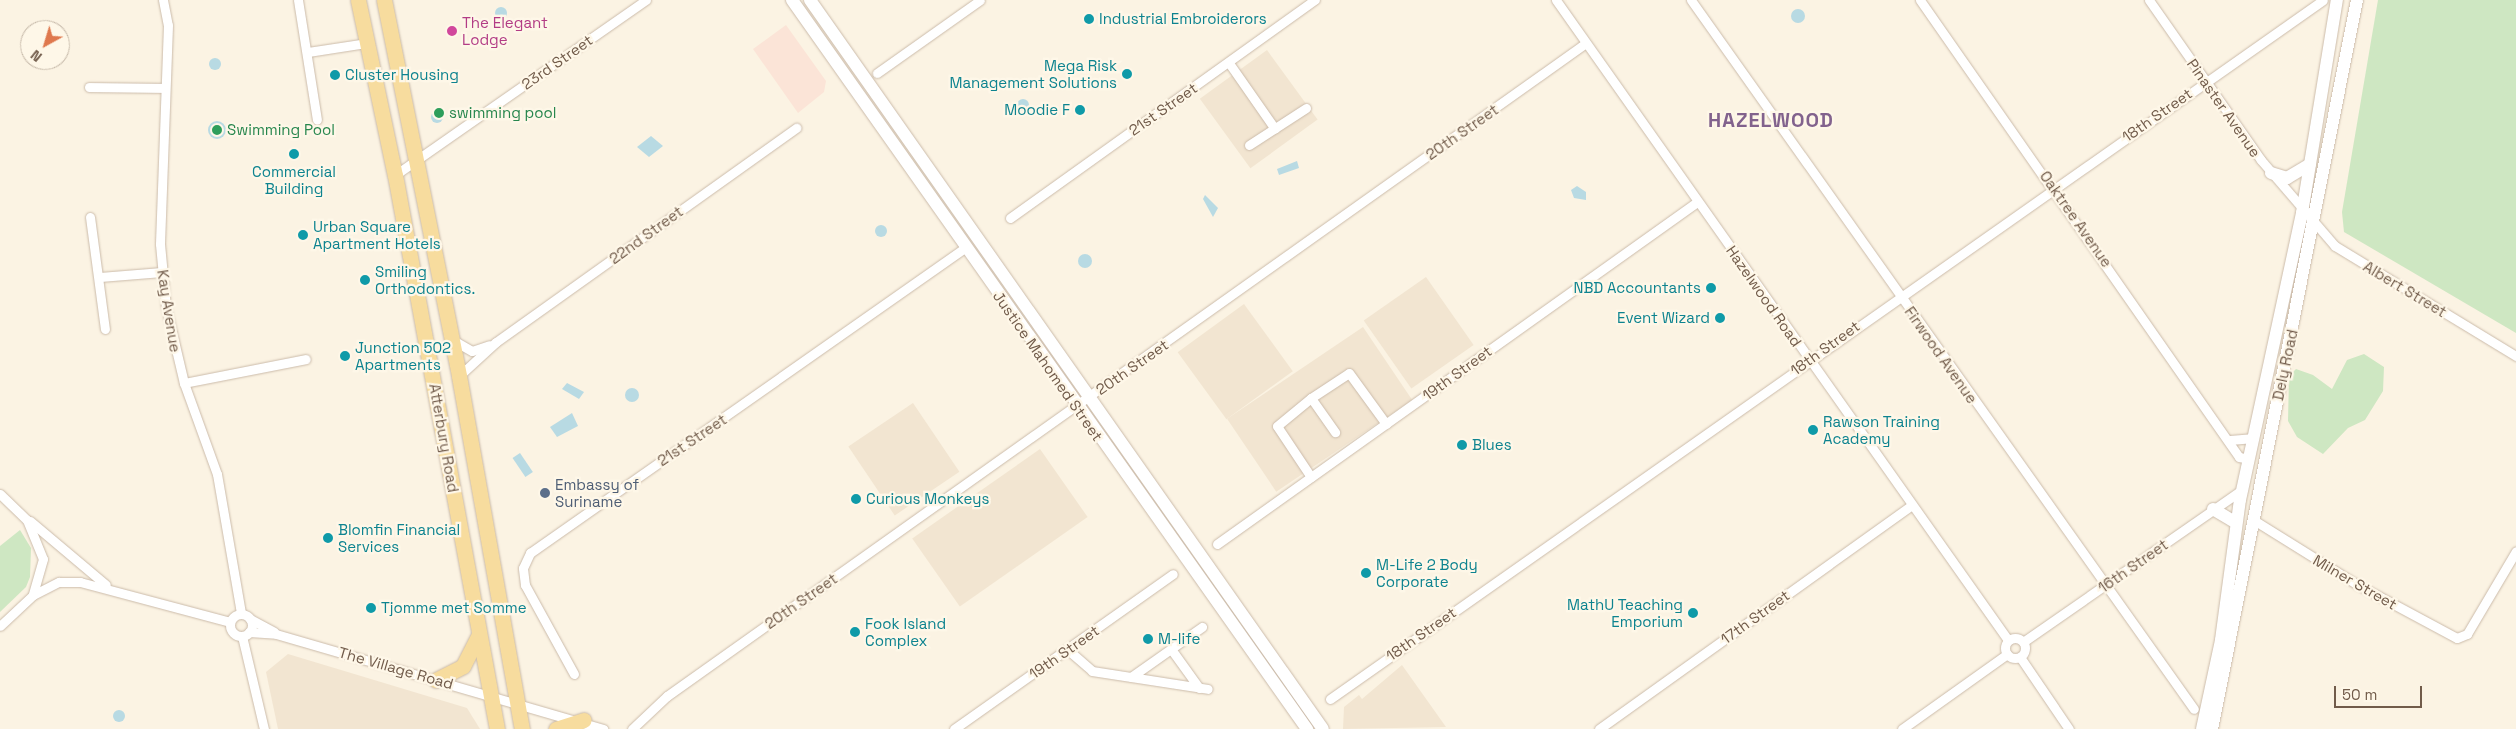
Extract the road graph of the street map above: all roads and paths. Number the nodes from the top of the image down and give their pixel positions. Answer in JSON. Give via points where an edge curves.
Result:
{"nodes":[{"id":1,"x":163,"y":0,"type":"edge"},
{"id":2,"x":298,"y":0,"type":"edge"},
{"id":3,"x":358,"y":0,"type":"edge"},
{"id":4,"x":384,"y":0,"type":"edge"},
{"id":5,"x":646,"y":0,"type":"edge"},
{"id":6,"x":792,"y":0,"type":"edge"},
{"id":7,"x":810,"y":0,"type":"edge"},
{"id":8,"x":980,"y":0,"type":"edge"},
{"id":9,"x":1315,"y":0,"type":"edge"},
{"id":10,"x":1556,"y":0,"type":"edge"},
{"id":11,"x":1691,"y":0,"type":"edge"},
{"id":12,"x":1920,"y":0,"type":"edge"},
{"id":13,"x":2149,"y":0,"type":"edge"},
{"id":14,"x":2323,"y":0,"type":"edge"},
{"id":15,"x":2337,"y":0,"type":"edge"},
{"id":16,"x":2357,"y":0,"type":"edge"},
{"id":17,"x":367,"y":43,"type":"junction"},
{"id":18,"x":1586,"y":43,"type":"junction"},
{"id":19,"x":308,"y":52,"type":"junction"},
{"id":20,"x":1229,"y":63,"type":"junction"},
{"id":21,"x":877,"y":73,"type":"dead end"},
{"id":22,"x":2204,"y":82,"type":"junction"},
{"id":23,"x":89,"y":87,"type":"dead end"},
{"id":24,"x":165,"y":88,"type":"junction"},
{"id":25,"x":1306,"y":108,"type":"dead end"},
{"id":26,"x":317,"y":120,"type":"dead end"},
{"id":27,"x":796,"y":128,"type":"dead end"},
{"id":28,"x":1275,"y":129,"type":"junction"},
{"id":29,"x":1249,"y":146,"type":"dead end"},
{"id":30,"x":416,"y":162,"type":"junction"},
{"id":31,"x":2310,"y":164,"type":"junction"},
{"id":32,"x":2271,"y":173,"type":"junction"},
{"id":33,"x":395,"y":175,"type":"junction"},
{"id":34,"x":2054,"y":188,"type":"junction"},
{"id":35,"x":1697,"y":202,"type":"junction"},
{"id":36,"x":2302,"y":213,"type":"junction"},
{"id":37,"x":90,"y":217,"type":"dead end"},
{"id":38,"x":1010,"y":218,"type":"dead end"},
{"id":39,"x":2314,"y":225,"type":"junction"},
{"id":40,"x":966,"y":247,"type":"junction"},
{"id":41,"x":162,"y":272,"type":"junction"},
{"id":42,"x":100,"y":278,"type":"junction"},
{"id":43,"x":1898,"y":295,"type":"junction"},
{"id":44,"x":105,"y":329,"type":"dead end"},
{"id":45,"x":451,"y":339,"type":"junction"},
{"id":46,"x":496,"y":342,"type":"junction"},
{"id":47,"x":2516,"y":356,"type":"edge"},
{"id":48,"x":306,"y":359,"type":"dead end"},
{"id":49,"x":1808,"y":360,"type":"junction"},
{"id":50,"x":459,"y":376,"type":"junction"},
{"id":51,"x":184,"y":383,"type":"junction"},
{"id":52,"x":1089,"y":397,"type":"junction"},
{"id":53,"x":1311,"y":398,"type":"junction"},
{"id":54,"x":1076,"y":406,"type":"junction"},
{"id":55,"x":1386,"y":424,"type":"junction"},
{"id":56,"x":1335,"y":432,"type":"dead end"},
{"id":57,"x":2270,"y":436,"type":"junction"},
{"id":58,"x":2254,"y":438,"type":"junction"},
{"id":59,"x":2230,"y":440,"type":"junction"},
{"id":60,"x":2249,"y":459,"type":"junction"},
{"id":61,"x":1311,"y":477,"type":"junction"},
{"id":62,"x":2243,"y":489,"type":"junction"},
{"id":63,"x":0,"y":494,"type":"edge"},
{"id":64,"x":1912,"y":505,"type":"junction"},
{"id":65,"x":2214,"y":509,"type":"junction"},
{"id":66,"x":2252,"y":519,"type":"junction"},
{"id":67,"x":28,"y":520,"type":"junction"},
{"id":68,"x":2236,"y":523,"type":"junction"},
{"id":69,"x":1217,"y":544,"type":"dead end"},
{"id":70,"x":2516,"y":551,"type":"edge"},
{"id":71,"x":1173,"y":574,"type":"dead end"},
{"id":72,"x":2105,"y":585,"type":"junction"},
{"id":73,"x":108,"y":586,"type":"junction"},
{"id":74,"x":33,"y":595,"type":"junction"},
{"id":75,"x":241,"y":614,"type":"junction"},
{"id":76,"x":250,"y":619,"type":"junction"},
{"id":77,"x":230,"y":622,"type":"junction"},
{"id":78,"x":0,"y":626,"type":"edge"},
{"id":79,"x":1202,"y":628,"type":"dead end"},
{"id":80,"x":479,"y":632,"type":"junction"},
{"id":81,"x":246,"y":634,"type":"junction"},
{"id":82,"x":276,"y":634,"type":"junction"},
{"id":83,"x":2008,"y":640,"type":"junction"},
{"id":84,"x":2023,"y":642,"type":"junction"},
{"id":85,"x":1171,"y":649,"type":"junction"},
{"id":86,"x":1067,"y":650,"type":"junction"},
{"id":87,"x":2007,"y":654,"type":"junction"},
{"id":88,"x":2020,"y":657,"type":"junction"},
{"id":89,"x":574,"y":674,"type":"dead end"},
{"id":90,"x":1131,"y":677,"type":"junction"},
{"id":91,"x":436,"y":680,"type":"junction"},
{"id":92,"x":490,"y":694,"type":"junction"},
{"id":93,"x":1330,"y":699,"type":"dead end"},
{"id":94,"x":517,"y":701,"type":"junction"},
{"id":95,"x":2194,"y":709,"type":"dead end"},
{"id":96,"x":584,"y":720,"type":"junction"},
{"id":97,"x":264,"y":729,"type":"edge"},
{"id":98,"x":497,"y":729,"type":"edge"},
{"id":99,"x":522,"y":729,"type":"edge"},
{"id":100,"x":556,"y":729,"type":"edge"},
{"id":101,"x":604,"y":729,"type":"edge"},
{"id":102,"x":632,"y":729,"type":"edge"},
{"id":103,"x":954,"y":729,"type":"edge"},
{"id":104,"x":1307,"y":729,"type":"edge"},
{"id":105,"x":1324,"y":729,"type":"edge"},
{"id":106,"x":1599,"y":729,"type":"edge"},
{"id":107,"x":1902,"y":729,"type":"edge"},
{"id":108,"x":2069,"y":729,"type":"edge"},
{"id":109,"x":2202,"y":729,"type":"edge"},
{"id":110,"x":2212,"y":729,"type":"edge"}],
"edges":[{"from":1,"to":24,"type":"street","name":"Kay Avenue","via":[[168,25]]},
{"from":2,"to":19,"type":"street"},
{"from":3,"to":17,"type":"main road","name":"Atterbury Road"},
{"from":4,"to":30,"type":"main road","name":"Atterbury Road"},
{"from":5,"to":30,"type":"street","name":"23rd Street"},
{"from":6,"to":40,"type":"main road","name":"Justice Mahomed Street"},
{"from":7,"to":52,"type":"main road","name":"Justice Mahomed Street"},
{"from":8,"to":21,"type":"street"},
{"from":9,"to":20,"type":"street","name":"21st Street"},
{"from":10,"to":18,"type":"street","name":"Hazelwood Road"},
{"from":11,"to":43,"type":"street","name":"Firwood Avenue"},
{"from":12,"to":34,"type":"street","name":"Oaktree Avenue"},
{"from":13,"to":22,"type":"street","name":"Pinaster Avenue"},
{"from":14,"to":22,"type":"street","name":"18th Street"},
{"from":15,"to":31,"type":"main road","name":"Dely Road"},
{"from":16,"to":39,"type":"main road","name":"Dely Road"},
{"from":17,"to":19,"type":"street"},
{"from":17,"to":33,"type":"main road","name":"Atterbury Road"},
{"from":18,"to":35,"type":"street","name":"Hazelwood Road"},
{"from":18,"to":52,"type":"street","name":"20th Street"},
{"from":19,"to":26,"type":"street"},
{"from":20,"to":28,"type":"street"},
{"from":20,"to":38,"type":"street","name":"21st Street"},
{"from":22,"to":32,"type":"street","name":"Pinaster Avenue"},
{"from":22,"to":34,"type":"street","name":"18th Street"},
{"from":23,"to":24,"type":"street"},
{"from":24,"to":41,"type":"street","name":"Kay Avenue"},
{"from":25,"to":28,"type":"street"},
{"from":27,"to":46,"type":"street","name":"22nd Street"},
{"from":28,"to":29,"type":"street"},
{"from":30,"to":33,"type":"street","name":"23rd Street"},
{"from":30,"to":45,"type":"main road","name":"Atterbury Road"},
{"from":31,"to":32,"type":"main road","via":[[2287,178]]},
{"from":31,"to":36,"type":"main road","name":"Dely Road"},
{"from":32,"to":36,"type":"street","name":"Pinaster Avenue"},
{"from":33,"to":80,"type":"main road","name":"Atterbury Road"},
{"from":34,"to":43,"type":"street","name":"18th Street"},
{"from":34,"to":59,"type":"street","name":"Oaktree Avenue"},
{"from":35,"to":49,"type":"street","name":"Hazelwood Road"},
{"from":35,"to":55,"type":"street","name":"19th Street"},
{"from":36,"to":39,"type":"street","name":"Albert Street"},
{"from":36,"to":58,"type":"main road","name":"Dely Road"},
{"from":37,"to":42,"type":"street"},
{"from":39,"to":47,"type":"street","name":"Albert Street","via":[[2335,246]]},
{"from":39,"to":57,"type":"main road","name":"Dely Road"},
{"from":40,"to":54,"type":"main road","name":"Justice Mahomed Street"},
{"from":40,"to":89,"type":"street","name":"21st Street","via":[[530,553],[522,568],[525,585]]},
{"from":41,"to":42,"type":"street"},
{"from":41,"to":51,"type":"street","name":"Kay Avenue","via":[[168,323]]},
{"from":42,"to":44,"type":"street"},
{"from":43,"to":49,"type":"street","name":"18th Street"},
{"from":43,"to":72,"type":"street","name":"Firwood Avenue"},
{"from":45,"to":46,"type":"street","name":"22nd Street","via":[[472,351]]},
{"from":45,"to":50,"type":"main road","name":"Atterbury Road"},
{"from":46,"to":50,"type":"street","name":"22nd Street"},
{"from":48,"to":51,"type":"street"},
{"from":49,"to":64,"type":"street","name":"Hazelwood Road"},
{"from":49,"to":93,"type":"street","name":"18th Street"},
{"from":50,"to":94,"type":"main road","name":"Atterbury Road"},
{"from":51,"to":75,"type":"street","name":"Kay Avenue","via":[[217,474]]},
{"from":52,"to":54,"type":"street","name":"20th Street"},
{"from":52,"to":105,"type":"main road","name":"Justice Mahomed Street"},
{"from":53,"to":55,"type":"street","via":[[1349,373]]},
{"from":53,"to":56,"type":"street"},
{"from":53,"to":61,"type":"street","via":[[1277,426]]},
{"from":54,"to":102,"type":"street","name":"20th Street","via":[[667,696]]},
{"from":54,"to":104,"type":"main road","name":"Justice Mahomed Street"},
{"from":55,"to":61,"type":"street","name":"19th Street"},
{"from":57,"to":62,"type":"main road","via":[[2253,479]]},
{"from":57,"to":66,"type":"main road","name":"Dely Road"},
{"from":58,"to":59,"type":"street"},
{"from":58,"to":60,"type":"main road","name":"Dely Road"},
{"from":59,"to":60,"type":"street","name":"Oaktree Avenue","via":[[2239,457]]},
{"from":60,"to":62,"type":"main road","name":"Dely Road"},
{"from":61,"to":69,"type":"street","name":"19th Street"},
{"from":62,"to":65,"type":"street","name":"16th Street"},
{"from":62,"to":68,"type":"main road","name":"Dely Road"},
{"from":63,"to":67,"type":"street"},
{"from":64,"to":83,"type":"street","name":"Hazelwood Road"},
{"from":64,"to":106,"type":"street","name":"17th Street"},
{"from":65,"to":68,"type":"main road"},
{"from":65,"to":72,"type":"street","name":"16th Street"},
{"from":66,"to":70,"type":"street","name":"Milner Street","via":[[2358,586],[2461,638]]},
{"from":66,"to":110,"type":"main road","name":"Dely Road"},
{"from":67,"to":73,"type":"street"},
{"from":67,"to":74,"type":"street","via":[[44,559]]},
{"from":68,"to":109,"type":"main road","name":"Dely Road","via":[[2221,640]]},
{"from":71,"to":86,"type":"street","name":"19th Street"},
{"from":72,"to":84,"type":"street","name":"16th Street"},
{"from":72,"to":95,"type":"street","name":"Firwood Avenue"},
{"from":73,"to":74,"type":"street","via":[[68,580]]},
{"from":73,"to":77,"type":"street"},
{"from":74,"to":78,"type":"street"},
{"from":75,"to":76,"type":"street"},
{"from":75,"to":77,"type":"street"},
{"from":76,"to":81,"type":"street"},
{"from":76,"to":82,"type":"street"},
{"from":77,"to":81,"type":"street","via":[[232,632]]},
{"from":79,"to":85,"type":"street"},
{"from":80,"to":91,"type":"main road","via":[[468,661]]},
{"from":80,"to":92,"type":"main road","name":"Atterbury Road"},
{"from":81,"to":82,"type":"street"},
{"from":81,"to":97,"type":"street"},
{"from":82,"to":91,"type":"street","name":"The Village Road"},
{"from":83,"to":84,"type":"street","via":[[2015,638]]},
{"from":83,"to":87,"type":"street"},
{"from":84,"to":88,"type":"street"},
{"from":85,"to":90,"type":"street"},
{"from":85,"to":90,"type":"street","via":[[1204,689]]},
{"from":86,"to":90,"type":"street","via":[[1092,671]]},
{"from":86,"to":103,"type":"street","name":"19th Street"},
{"from":87,"to":88,"type":"street"},
{"from":87,"to":107,"type":"street"},
{"from":88,"to":108,"type":"street"},
{"from":91,"to":92,"type":"street","name":"The Village Road"},
{"from":92,"to":94,"type":"street","name":"The Village Road"},
{"from":92,"to":98,"type":"main road","name":"Atterbury Road"},
{"from":94,"to":96,"type":"street","name":"The Village Road"},
{"from":94,"to":99,"type":"main road","name":"Atterbury Road"},
{"from":96,"to":100,"type":"main road"},
{"from":96,"to":101,"type":"street","name":"The Village Road"}]}
